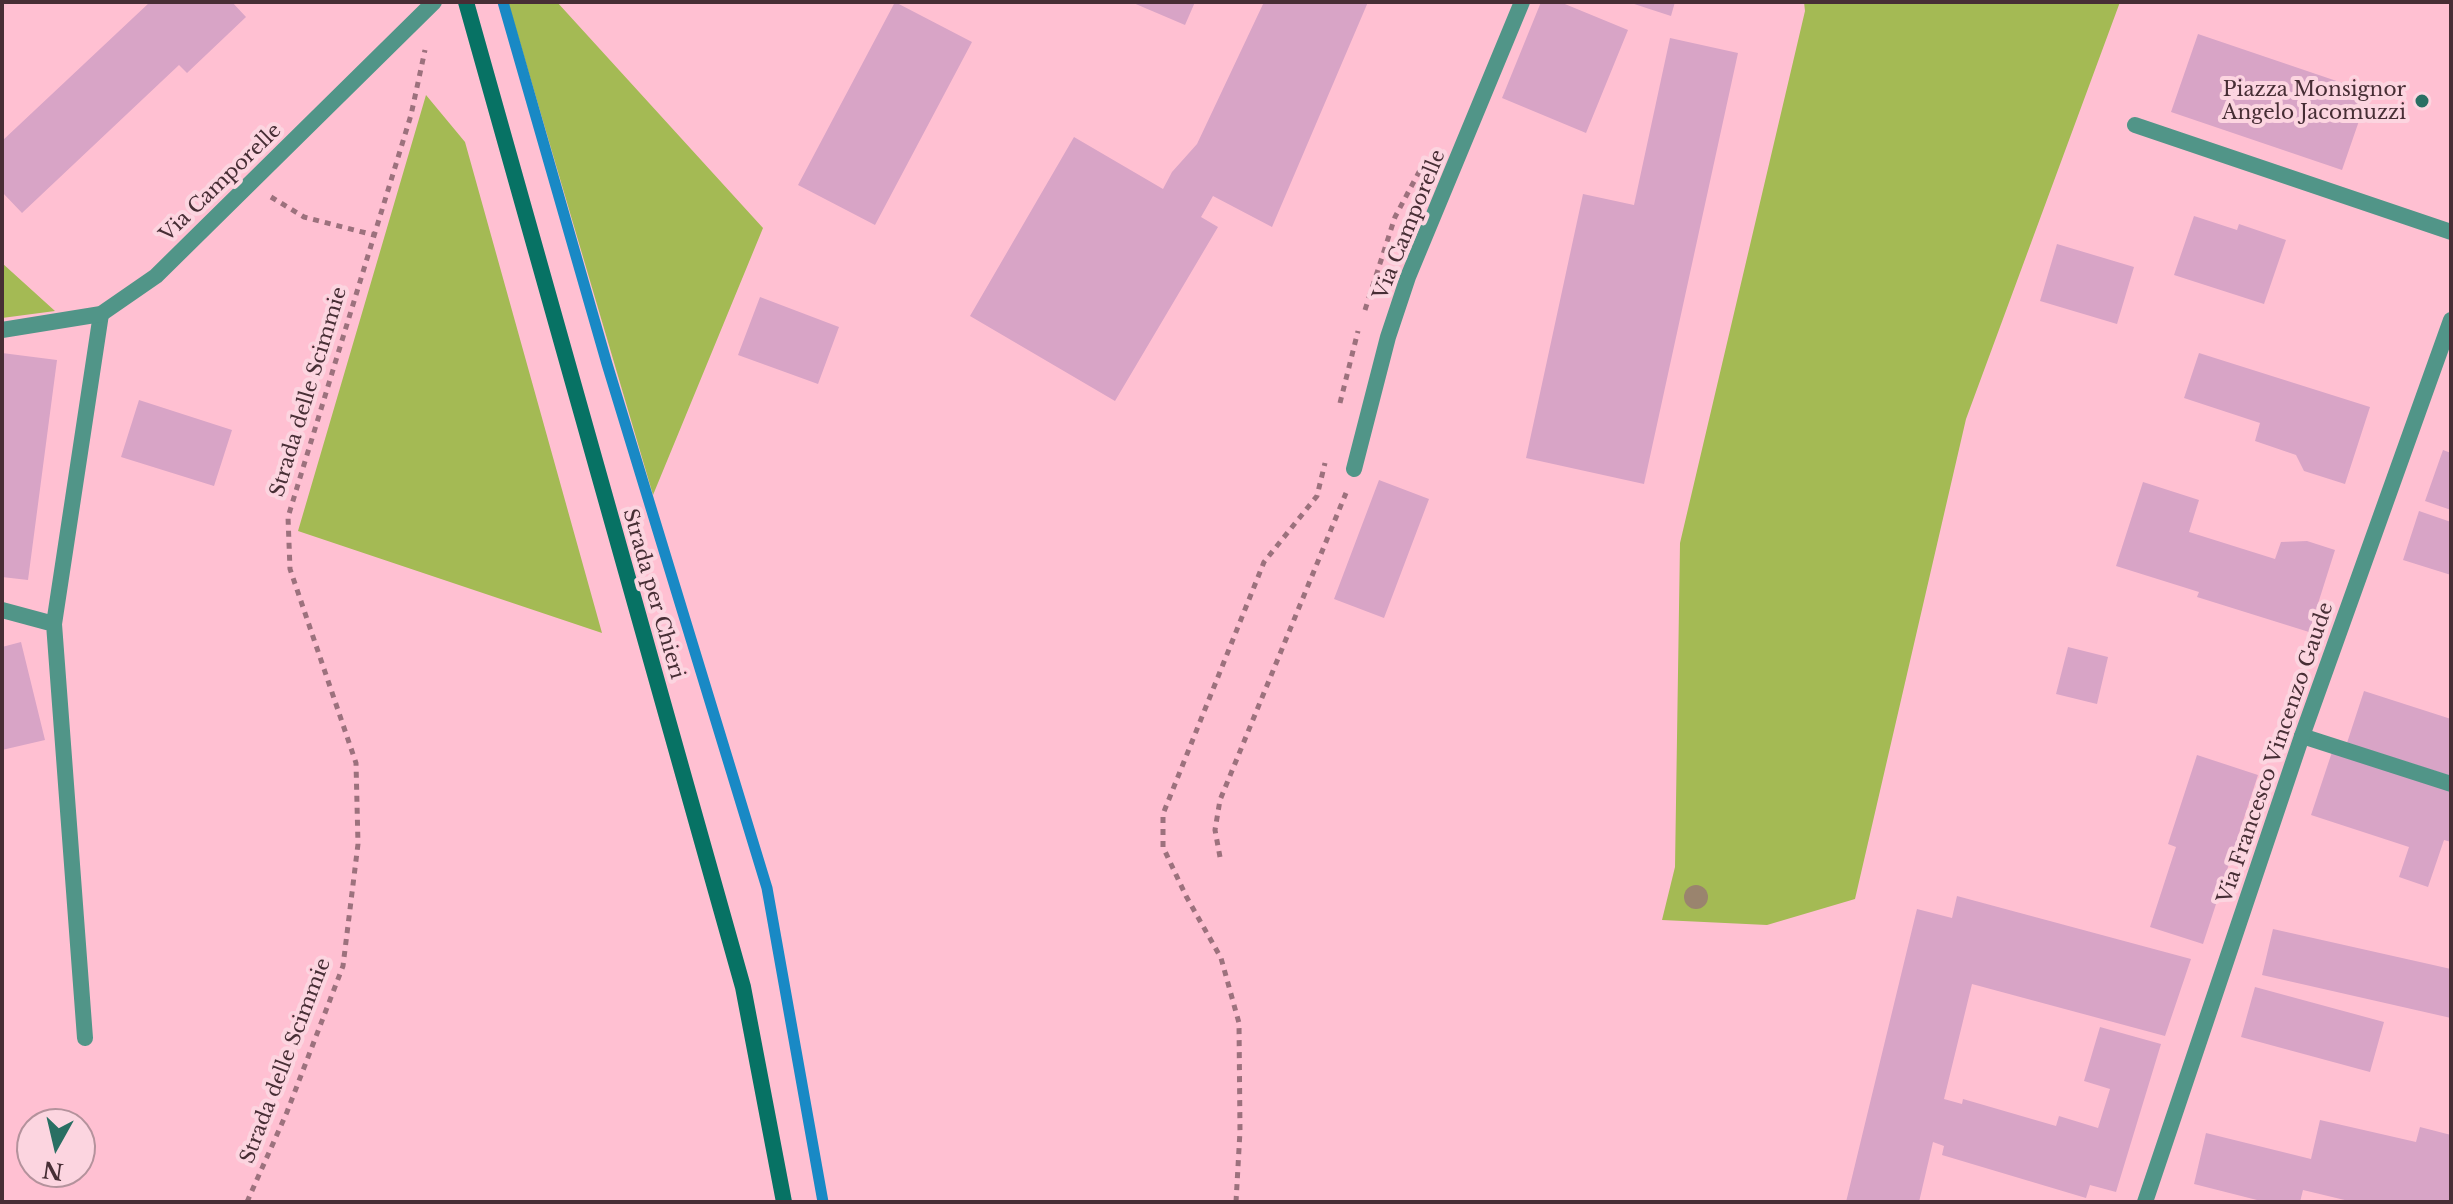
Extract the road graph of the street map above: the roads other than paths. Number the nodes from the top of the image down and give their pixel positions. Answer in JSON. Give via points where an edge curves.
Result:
{"nodes":[{"id":1,"x":434,"y":2,"type":"edge"},
{"id":2,"x":466,"y":2,"type":"edge"},
{"id":3,"x":1522,"y":2,"type":"edge"},
{"id":4,"x":2135,"y":125,"type":"dead end"},
{"id":5,"x":2451,"y":232,"type":"edge"},
{"id":6,"x":101,"y":314,"type":"junction"},
{"id":7,"x":2451,"y":320,"type":"edge"},
{"id":8,"x":2,"y":330,"type":"edge"},
{"id":9,"x":1354,"y":469,"type":"road end"},
{"id":10,"x":2,"y":610,"type":"edge"},
{"id":11,"x":54,"y":624,"type":"junction"},
{"id":12,"x":2302,"y":736,"type":"junction"},
{"id":13,"x":2451,"y":784,"type":"edge"},
{"id":14,"x":85,"y":1038,"type":"dead end"},
{"id":15,"x":784,"y":1202,"type":"edge"},
{"id":16,"x":2145,"y":1202,"type":"edge"}],
"edges":[{"from":1,"to":6,"type":"street","name":"Via Camporelle","via":[[156,276]]},
{"from":2,"to":15,"type":"main road","name":"Strada per Chieri","via":[[743,987]]},
{"from":3,"to":9,"type":"street","name":"Via Camporelle","via":[[1408,277]]},
{"from":4,"to":5,"type":"street"},
{"from":6,"to":8,"type":"street","name":"Via Camporelle"},
{"from":6,"to":11,"type":"street"},
{"from":7,"to":12,"type":"street","name":"Via Francesco Vincenzo Gaude"},
{"from":10,"to":11,"type":"street"},
{"from":11,"to":14,"type":"street"},
{"from":12,"to":13,"type":"street"},
{"from":12,"to":16,"type":"street","name":"Via Francesco Vincenzo Gaude"}]}
